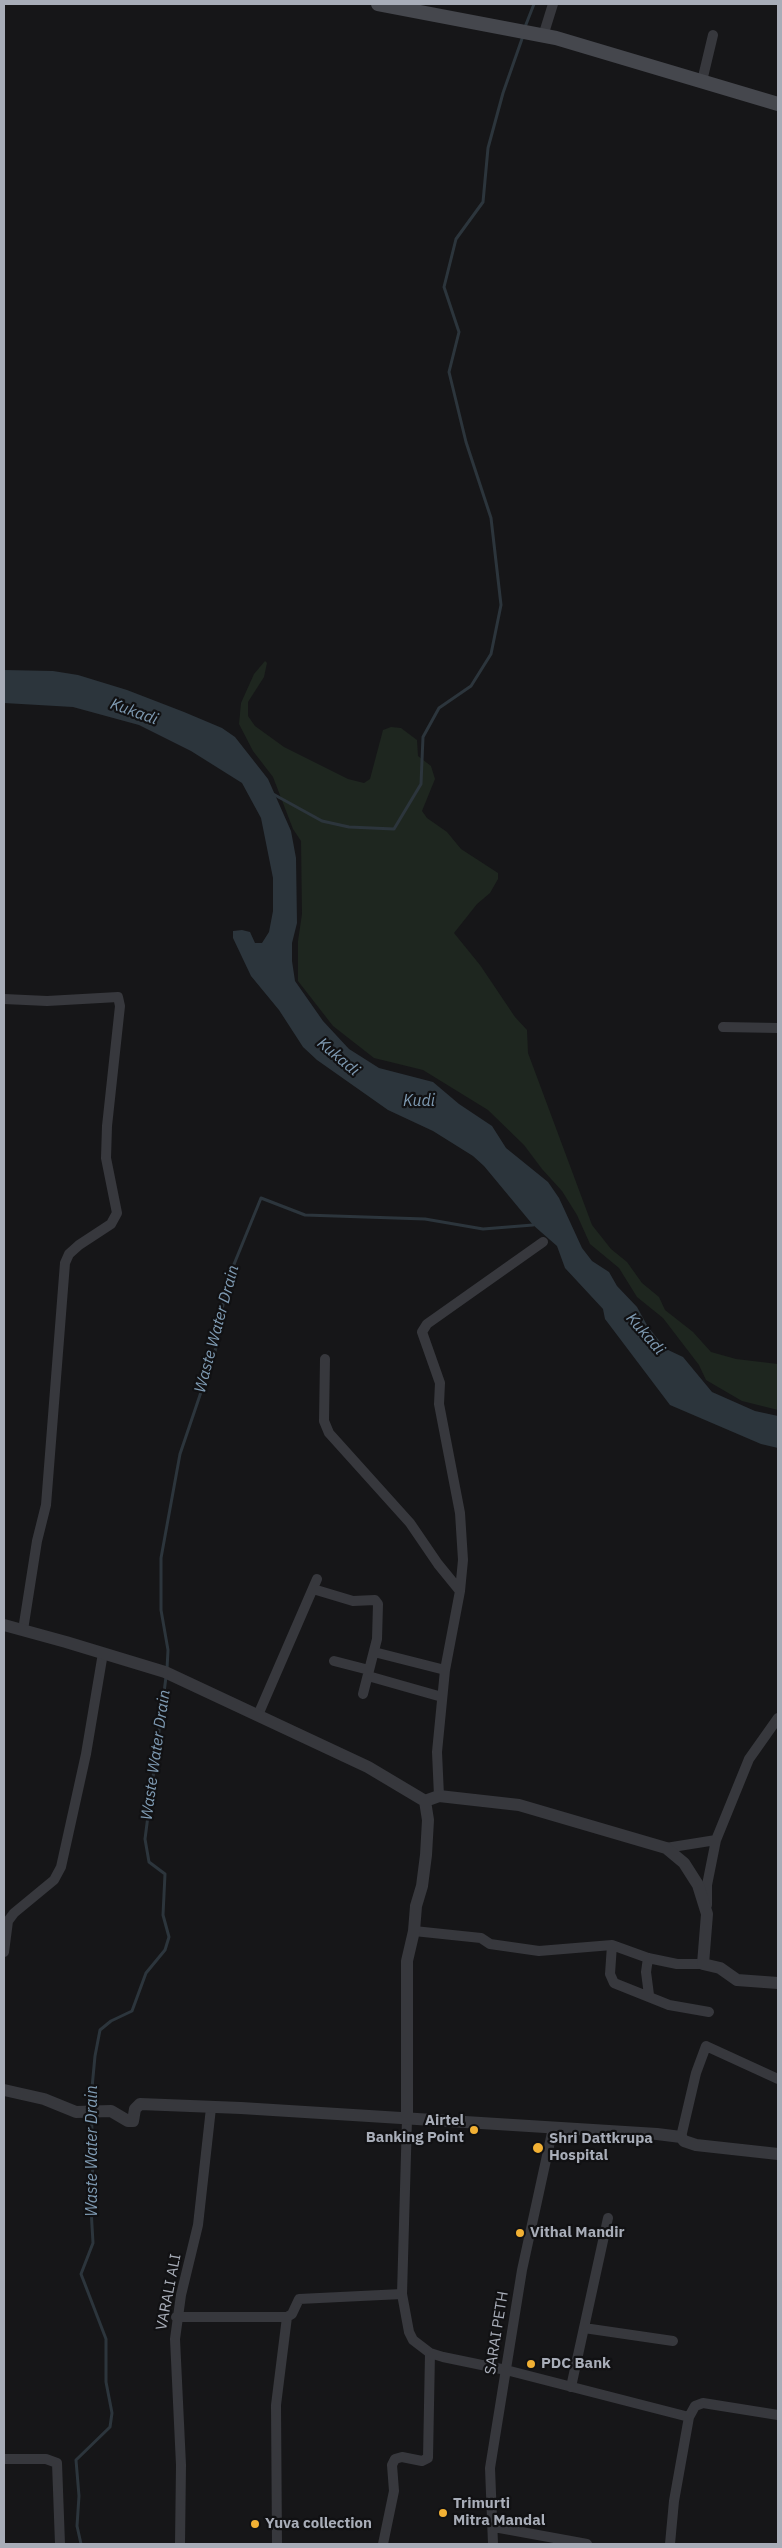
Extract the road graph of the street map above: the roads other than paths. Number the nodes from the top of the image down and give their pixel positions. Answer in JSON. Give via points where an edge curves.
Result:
{"nodes":[{"id":1,"x":378,"y":4,"type":"edge"},
{"id":2,"x":552,"y":4,"type":"edge"},
{"id":3,"x":712,"y":35,"type":"dead end"},
{"id":4,"x":543,"y":36,"type":"junction"},
{"id":5,"x":702,"y":81,"type":"junction"},
{"id":6,"x":778,"y":104,"type":"edge"},
{"id":7,"x":4,"y":998,"type":"edge"},
{"id":8,"x":723,"y":1027,"type":"dead end"},
{"id":9,"x":778,"y":1028,"type":"edge"},
{"id":10,"x":543,"y":1242,"type":"dead end"},
{"id":11,"x":325,"y":1359,"type":"dead end"},
{"id":12,"x":317,"y":1579,"type":"dead end"},
{"id":13,"x":313,"y":1589,"type":"junction"},
{"id":14,"x":460,"y":1590,"type":"junction"},
{"id":15,"x":4,"y":1625,"type":"edge"},
{"id":16,"x":23,"y":1630,"type":"junction"},
{"id":17,"x":374,"y":1652,"type":"junction"},
{"id":18,"x":103,"y":1653,"type":"junction"},
{"id":19,"x":334,"y":1661,"type":"dead end"},
{"id":20,"x":445,"y":1670,"type":"junction"},
{"id":21,"x":369,"y":1673,"type":"junction"},
{"id":22,"x":364,"y":1694,"type":"dead end"},
{"id":23,"x":442,"y":1697,"type":"junction"},
{"id":24,"x":258,"y":1715,"type":"junction"},
{"id":25,"x":778,"y":1718,"type":"edge"},
{"id":26,"x":439,"y":1796,"type":"junction"},
{"id":27,"x":425,"y":1801,"type":"junction"},
{"id":28,"x":716,"y":1840,"type":"junction"},
{"id":29,"x":666,"y":1848,"type":"junction"},
{"id":30,"x":707,"y":1914,"type":"junction"},
{"id":31,"x":414,"y":1931,"type":"junction"},
{"id":32,"x":612,"y":1945,"type":"junction"},
{"id":33,"x":4,"y":1952,"type":"edge"},
{"id":34,"x":648,"y":1958,"type":"junction"},
{"id":35,"x":703,"y":1964,"type":"junction"},
{"id":36,"x":778,"y":1983,"type":"edge"},
{"id":37,"x":649,"y":1995,"type":"junction"},
{"id":38,"x":709,"y":2012,"type":"dead end"},
{"id":39,"x":778,"y":2079,"type":"edge"},
{"id":40,"x":4,"y":2090,"type":"edge"},
{"id":41,"x":211,"y":2108,"type":"junction"},
{"id":42,"x":407,"y":2119,"type":"junction"},
{"id":43,"x":552,"y":2128,"type":"junction"},
{"id":44,"x":681,"y":2137,"type":"junction"},
{"id":45,"x":778,"y":2154,"type":"edge"},
{"id":46,"x":608,"y":2218,"type":"dead end"},
{"id":47,"x":402,"y":2294,"type":"junction"},
{"id":48,"x":176,"y":2317,"type":"junction"},
{"id":49,"x":287,"y":2317,"type":"junction"},
{"id":50,"x":584,"y":2328,"type":"junction"},
{"id":51,"x":673,"y":2341,"type":"dead end"},
{"id":52,"x":430,"y":2353,"type":"junction"},
{"id":53,"x":506,"y":2370,"type":"junction"},
{"id":54,"x":571,"y":2387,"type":"junction"},
{"id":55,"x":778,"y":2415,"type":"edge"},
{"id":56,"x":689,"y":2417,"type":"junction"},
{"id":57,"x":4,"y":2459,"type":"edge"},
{"id":58,"x":494,"y":2527,"type":"junction"},
{"id":59,"x":60,"y":2544,"type":"edge"},
{"id":60,"x":180,"y":2544,"type":"edge"},
{"id":61,"x":277,"y":2544,"type":"edge"},
{"id":62,"x":383,"y":2544,"type":"edge"},
{"id":63,"x":493,"y":2544,"type":"edge"},
{"id":64,"x":587,"y":2544,"type":"edge"},
{"id":65,"x":670,"y":2544,"type":"edge"}],
"edges":[{"from":1,"to":4,"type":"main road"},
{"from":2,"to":4,"type":"street"},
{"from":3,"to":5,"type":"street"},
{"from":4,"to":5,"type":"main road","via":[[606,51]]},
{"from":5,"to":6,"type":"main road"},
{"from":7,"to":16,"type":"street","via":[[47,1001],[118,997],[120,1006],[106,1158],[116,1219],[79,1245],[65,1263],[46,1505]]},
{"from":8,"to":9,"type":"street"},
{"from":10,"to":14,"type":"street","via":[[427,1324],[422,1332],[440,1383],[439,1404],[460,1513],[463,1560]]},
{"from":11,"to":14,"type":"street","via":[[324,1421],[329,1433],[410,1523]]},
{"from":12,"to":13,"type":"street"},
{"from":13,"to":17,"type":"street","via":[[353,1601],[375,1600],[378,1604]]},
{"from":13,"to":24,"type":"street"},
{"from":14,"to":20,"type":"street"},
{"from":15,"to":16,"type":"street"},
{"from":16,"to":18,"type":"street"},
{"from":17,"to":20,"type":"street"},
{"from":17,"to":21,"type":"street"},
{"from":18,"to":24,"type":"street","via":[[165,1672]]},
{"from":18,"to":33,"type":"street","via":[[86,1754],[61,1867],[54,1880],[8,1921]]},
{"from":19,"to":21,"type":"street"},
{"from":20,"to":23,"type":"street"},
{"from":21,"to":22,"type":"street"},
{"from":21,"to":23,"type":"street"},
{"from":23,"to":26,"type":"street","via":[[437,1752]]},
{"from":24,"to":27,"type":"street","via":[[368,1767]]},
{"from":25,"to":28,"type":"street","via":[[749,1759]]},
{"from":26,"to":27,"type":"street"},
{"from":26,"to":29,"type":"street","via":[[519,1804]]},
{"from":27,"to":31,"type":"street","via":[[428,1820],[426,1855]]},
{"from":28,"to":29,"type":"street"},
{"from":28,"to":30,"type":"street","via":[[707,1884]]},
{"from":29,"to":30,"type":"street","via":[[684,1863],[698,1885]]},
{"from":30,"to":35,"type":"street"},
{"from":31,"to":32,"type":"street","via":[[481,1938],[490,1944],[539,1952]]},
{"from":31,"to":42,"type":"street","via":[[407,1962]]},
{"from":32,"to":34,"type":"street"},
{"from":32,"to":37,"type":"street","via":[[611,1979],[614,1983]]},
{"from":34,"to":35,"type":"street","via":[[677,1964]]},
{"from":34,"to":37,"type":"street"},
{"from":35,"to":36,"type":"street","via":[[720,1968],[737,1980]]},
{"from":37,"to":38,"type":"street","via":[[669,2005]]},
{"from":39,"to":44,"type":"street","via":[[706,2046]]},
{"from":40,"to":41,"type":"street","via":[[44,2098],[76,2112],[111,2112],[128,2121],[133,2121],[135,2109],[140,2104]]},
{"from":41,"to":42,"type":"street"},
{"from":41,"to":48,"type":"street","name":"VARALI ALI","via":[[198,2225]]},
{"from":42,"to":43,"type":"street"},
{"from":42,"to":47,"type":"street"},
{"from":43,"to":44,"type":"street"},
{"from":43,"to":53,"type":"street","name":"SARAI PETH","via":[[522,2270]]},
{"from":44,"to":45,"type":"street","via":[[696,2145]]},
{"from":46,"to":50,"type":"street"},
{"from":47,"to":49,"type":"street","via":[[299,2299]]},
{"from":47,"to":52,"type":"street","via":[[409,2332]]},
{"from":48,"to":49,"type":"street"},
{"from":48,"to":60,"type":"street","name":"VARALI ALI"},
{"from":49,"to":61,"type":"street","via":[[276,2405]]},
{"from":50,"to":51,"type":"street"},
{"from":50,"to":54,"type":"street"},
{"from":52,"to":53,"type":"street"},
{"from":52,"to":62,"type":"street","via":[[428,2458],[422,2461],[395,2459],[392,2465],[394,2491]]},
{"from":53,"to":54,"type":"street"},
{"from":53,"to":58,"type":"street","name":"SARAI PETH","via":[[490,2468]]},
{"from":54,"to":56,"type":"street"},
{"from":55,"to":56,"type":"street","via":[[703,2403],[695,2406]]},
{"from":56,"to":65,"type":"street"},
{"from":57,"to":59,"type":"street","via":[[46,2459],[57,2463]]},
{"from":58,"to":63,"type":"street","name":"SARAI PETH"},
{"from":58,"to":64,"type":"street"}]}
